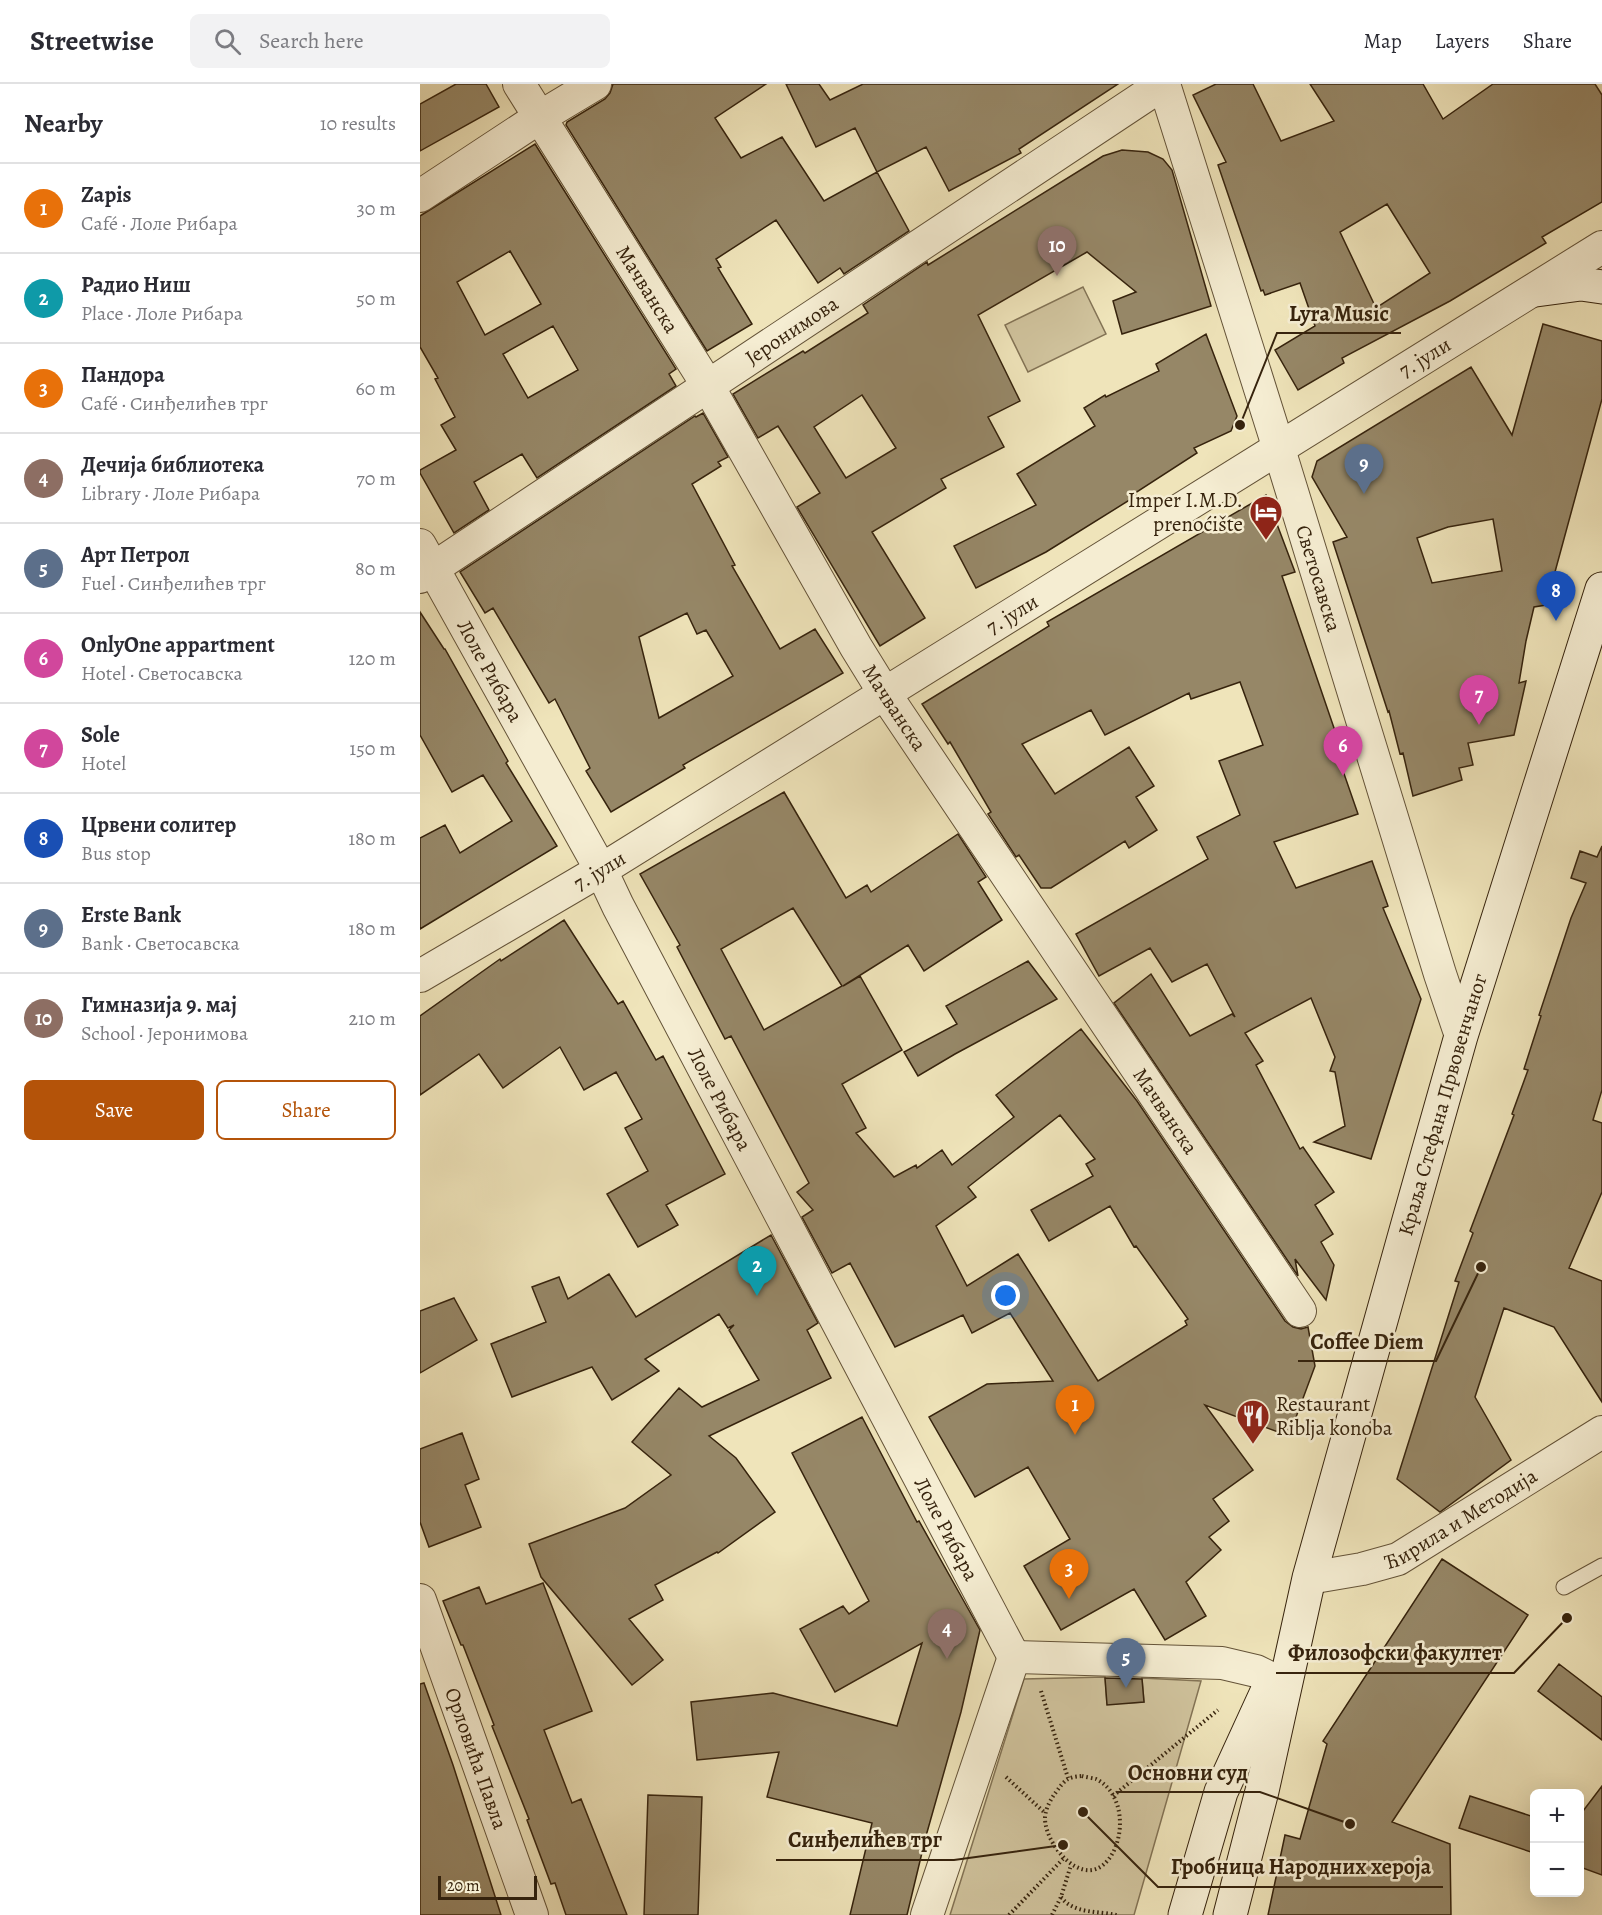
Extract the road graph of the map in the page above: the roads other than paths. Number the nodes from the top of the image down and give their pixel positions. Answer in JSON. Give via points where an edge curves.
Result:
{"nodes":[{"id":1,"x":519,"y":84,"type":"edge"},
{"id":2,"x":595,"y":84,"type":"edge"},
{"id":3,"x":1163,"y":84,"type":"edge"},
{"id":4,"x":540,"y":117,"type":"junction"},
{"id":5,"x":420,"y":196,"type":"edge"},
{"id":6,"x":1602,"y":247,"type":"edge"},
{"id":7,"x":1602,"y":287,"type":"edge"},
{"id":8,"x":1536,"y":290,"type":"junction"},
{"id":9,"x":708,"y":386,"type":"junction"},
{"id":10,"x":1278,"y":449,"type":"junction"},
{"id":11,"x":424,"y":563,"type":"edge"},
{"id":12,"x":1602,"y":589,"type":"edge"},
{"id":13,"x":885,"y":694,"type":"junction"},
{"id":14,"x":601,"y":870,"type":"junction"},
{"id":15,"x":420,"y":976,"type":"edge"},
{"id":16,"x":1461,"y":1036,"type":"junction"},
{"id":17,"x":1300,"y":1311,"type":"dead end"},
{"id":18,"x":1602,"y":1432,"type":"edge"},
{"id":19,"x":1602,"y":1566,"type":"edge"},
{"id":20,"x":1309,"y":1578,"type":"junction"},
{"id":21,"x":1564,"y":1587,"type":"dead end"},
{"id":22,"x":420,"y":1600,"type":"edge"},
{"id":23,"x":1298,"y":1624,"type":"junction"},
{"id":24,"x":1014,"y":1657,"type":"junction"},
{"id":25,"x":1272,"y":1679,"type":"junction"},
{"id":26,"x":532,"y":1915,"type":"edge"},
{"id":27,"x":927,"y":1915,"type":"edge"},
{"id":28,"x":1185,"y":1915,"type":"edge"},
{"id":29,"x":1230,"y":1915,"type":"edge"}],
"edges":[{"from":1,"to":4,"type":"street","name":"Мачванска"},
{"from":2,"to":4,"type":"street"},
{"from":3,"to":9,"type":"street","name":"Јеронимова"},
{"from":3,"to":10,"type":"street","name":"Светосавска"},
{"from":4,"to":5,"type":"street"},
{"from":4,"to":9,"type":"street","name":"Мачванска"},
{"from":6,"to":8,"type":"street","name":"7. јули"},
{"from":7,"to":8,"type":"main road","via":[[1581,284]]},
{"from":8,"to":10,"type":"street","name":"7. јули"},
{"from":9,"to":11,"type":"street","name":"Јеронимова"},
{"from":9,"to":13,"type":"street","name":"Мачванска"},
{"from":10,"to":13,"type":"street","name":"7. јули"},
{"from":10,"to":16,"type":"street","name":"Светосавска"},
{"from":11,"to":14,"type":"street","name":"Лоле Рибара"},
{"from":12,"to":16,"type":"main road","name":"Краља Стефана Првовенчаног"},
{"from":13,"to":14,"type":"street","name":"7. јули"},
{"from":13,"to":17,"type":"street","name":"Мачванска"},
{"from":14,"to":15,"type":"street","name":"7. јули"},
{"from":14,"to":24,"type":"street","name":"Лоле Рибара"},
{"from":16,"to":20,"type":"main road","name":"Краља Стефана Првовенчаног"},
{"from":18,"to":20,"type":"street","name":"Ћирила и Методија","via":[[1398,1559]]},
{"from":19,"to":21,"type":"lane"},
{"from":20,"to":23,"type":"main road","name":"Краља Стефана Првовенчаног"},
{"from":22,"to":26,"type":"street","name":"Орловића Павла"},
{"from":23,"to":25,"type":"main road","name":"Краља Стефана Првовенчаног"},
{"from":23,"to":29,"type":"main road","name":"Краља Стефана Првовенчаног"},
{"from":24,"to":25,"type":"street","via":[[1222,1663]]},
{"from":24,"to":27,"type":"street"},
{"from":25,"to":28,"type":"main road","name":"Краља Стефана Првовенчаног","via":[[1221,1792]]}]}
